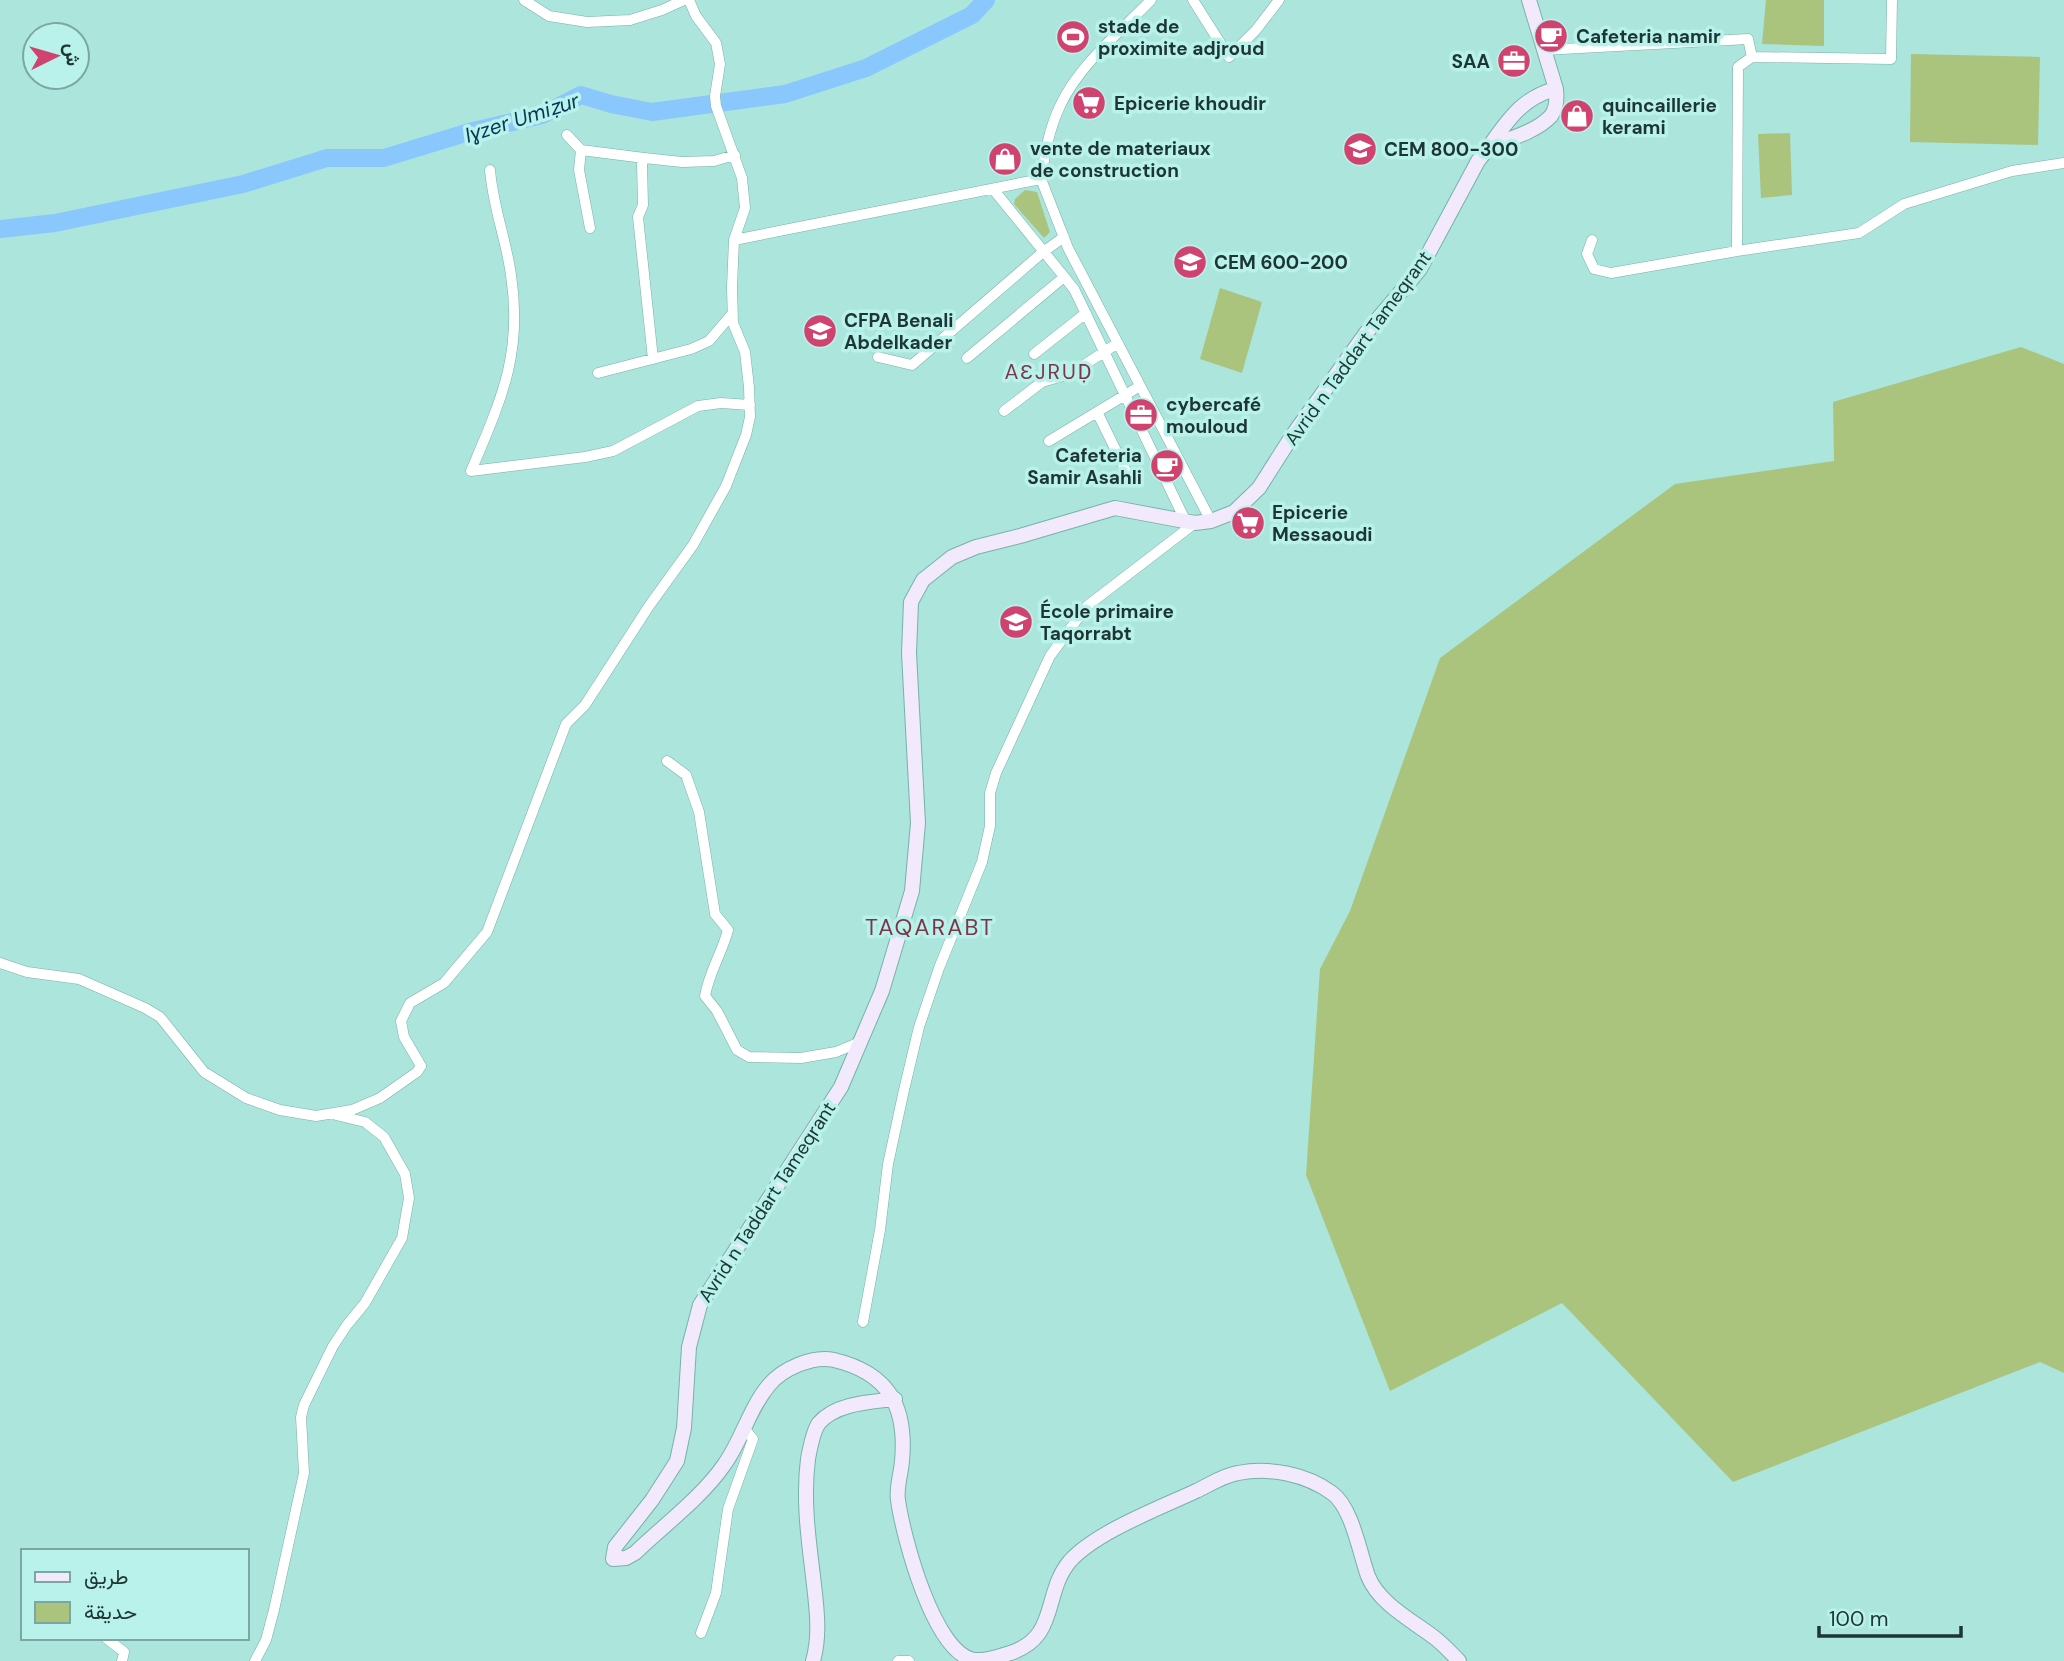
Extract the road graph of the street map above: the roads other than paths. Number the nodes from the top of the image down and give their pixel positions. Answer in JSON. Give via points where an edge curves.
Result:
{"nodes":[{"id":1,"x":524,"y":0,"type":"edge"},
{"id":2,"x":686,"y":0,"type":"edge"},
{"id":3,"x":1151,"y":0,"type":"edge"},
{"id":4,"x":1279,"y":0,"type":"edge"},
{"id":5,"x":1529,"y":0,"type":"edge"},
{"id":6,"x":1892,"y":0,"type":"edge"},
{"id":7,"x":1194,"y":1,"type":"edge"},
{"id":8,"x":1543,"y":50,"type":"junction"},
{"id":9,"x":1752,"y":57,"type":"junction"},
{"id":10,"x":1556,"y":89,"type":"junction"},
{"id":11,"x":567,"y":135,"type":"dead end"},
{"id":12,"x":1490,"y":146,"type":"junction"},
{"id":13,"x":581,"y":150,"type":"junction"},
{"id":14,"x":735,"y":155,"type":"junction"},
{"id":15,"x":644,"y":158,"type":"junction"},
{"id":16,"x":2064,"y":163,"type":"edge"},
{"id":17,"x":490,"y":170,"type":"dead end"},
{"id":18,"x":1041,"y":178,"type":"junction"},
{"id":19,"x":993,"y":189,"type":"junction"},
{"id":20,"x":590,"y":228,"type":"dead end"},
{"id":21,"x":1064,"y":237,"type":"junction"},
{"id":22,"x":734,"y":240,"type":"junction"},
{"id":23,"x":1592,"y":240,"type":"dead end"},
{"id":24,"x":1737,"y":251,"type":"junction"},
{"id":25,"x":1042,"y":252,"type":"junction"},
{"id":26,"x":1064,"y":276,"type":"junction"},
{"id":27,"x":1086,"y":313,"type":"junction"},
{"id":28,"x":733,"y":314,"type":"junction"},
{"id":29,"x":1118,"y":343,"type":"junction"},
{"id":30,"x":1105,"y":351,"type":"junction"},
{"id":31,"x":1034,"y":354,"type":"dead end"},
{"id":32,"x":878,"y":357,"type":"dead end"},
{"id":33,"x":967,"y":358,"type":"dead end"},
{"id":34,"x":653,"y":359,"type":"junction"},
{"id":35,"x":598,"y":373,"type":"dead end"},
{"id":36,"x":1140,"y":386,"type":"junction"},
{"id":37,"x":1126,"y":396,"type":"junction"},
{"id":38,"x":750,"y":405,"type":"junction"},
{"id":39,"x":1004,"y":411,"type":"dead end"},
{"id":40,"x":1097,"y":412,"type":"junction"},
{"id":41,"x":1049,"y":440,"type":"dead end"},
{"id":42,"x":1131,"y":481,"type":"dead end"},
{"id":43,"x":1190,"y":521,"type":"junction"},
{"id":44,"x":1211,"y":521,"type":"junction"},
{"id":45,"x":667,"y":761,"type":"dead end"},
{"id":46,"x":0,"y":963,"type":"edge"},
{"id":47,"x":860,"y":1042,"type":"junction"},
{"id":48,"x":332,"y":1114,"type":"junction"},
{"id":49,"x":863,"y":1322,"type":"dead end"},
{"id":50,"x":895,"y":1399,"type":"junction"},
{"id":51,"x":743,"y":1427,"type":"junction"},
{"id":52,"x":701,"y":1633,"type":"dead end"},
{"id":53,"x":109,"y":1640,"type":"edge"},
{"id":54,"x":974,"y":1660,"type":"edge"},
{"id":55,"x":122,"y":1661,"type":"edge"},
{"id":56,"x":255,"y":1661,"type":"edge"},
{"id":57,"x":813,"y":1661,"type":"edge"},
{"id":58,"x":898,"y":1661,"type":"edge"},
{"id":59,"x":908,"y":1661,"type":"edge"},
{"id":60,"x":1459,"y":1661,"type":"edge"}],
"edges":[{"from":1,"to":2,"type":"street","via":[[549,16],[587,22],[630,20]]},
{"from":2,"to":14,"type":"street","via":[[716,43],[720,64],[716,106]]},
{"from":3,"to":18,"type":"street","via":[[1074,81],[1048,134]]},
{"from":4,"to":7,"type":"street","via":[[1229,57]]},
{"from":5,"to":8,"type":"main road"},
{"from":6,"to":9,"type":"street","via":[[1891,59]]},
{"from":8,"to":9,"type":"street","via":[[1748,39]]},
{"from":8,"to":10,"type":"main road"},
{"from":9,"to":24,"type":"street","via":[[1738,67]]},
{"from":10,"to":12,"type":"main road","name":"Avrid n Taddart Tameqrant","via":[[1542,92],[1516,111]]},
{"from":10,"to":12,"type":"main road","via":[[1557,103],[1551,115],[1526,132]]},
{"from":11,"to":13,"type":"street"},
{"from":12,"to":44,"type":"main road","name":"Avrid n Taddart Tameqrant","via":[[1420,269],[1366,333],[1259,488],[1234,512]]},
{"from":13,"to":15,"type":"street"},
{"from":13,"to":20,"type":"street","via":[[579,170]]},
{"from":14,"to":15,"type":"street","via":[[693,162]]},
{"from":14,"to":22,"type":"street","via":[[745,208]]},
{"from":15,"to":34,"type":"street","via":[[643,205],[638,217]]},
{"from":16,"to":24,"type":"street","via":[[2012,171],[1905,204],[1859,233]]},
{"from":17,"to":38,"type":"street","via":[[492,199],[511,274],[514,319],[504,391],[471,471],[613,451],[698,406]]},
{"from":18,"to":19,"type":"street"},
{"from":18,"to":21,"type":"street"},
{"from":19,"to":22,"type":"street"},
{"from":19,"to":25,"type":"street"},
{"from":21,"to":25,"type":"street"},
{"from":21,"to":29,"type":"street"},
{"from":22,"to":28,"type":"street"},
{"from":23,"to":24,"type":"street","via":[[1587,254],[1594,269],[1611,273]]},
{"from":25,"to":26,"type":"street"},
{"from":25,"to":32,"type":"street","via":[[912,365]]},
{"from":26,"to":27,"type":"street"},
{"from":26,"to":33,"type":"street"},
{"from":27,"to":30,"type":"street"},
{"from":27,"to":31,"type":"street"},
{"from":28,"to":34,"type":"street","via":[[709,341]]},
{"from":28,"to":38,"type":"street","via":[[745,352]]},
{"from":29,"to":30,"type":"street"},
{"from":29,"to":36,"type":"street"},
{"from":30,"to":37,"type":"street"},
{"from":30,"to":39,"type":"street","via":[[1070,374],[1042,382]]},
{"from":34,"to":35,"type":"street"},
{"from":36,"to":37,"type":"street"},
{"from":36,"to":44,"type":"street"},
{"from":37,"to":40,"type":"street"},
{"from":37,"to":43,"type":"street"},
{"from":38,"to":48,"type":"street","via":[[740,453],[702,529],[585,705],[566,724],[487,932],[443,982],[411,1003],[401,1020],[404,1037],[421,1066],[380,1098]]},
{"from":40,"to":41,"type":"street"},
{"from":40,"to":42,"type":"street"},
{"from":43,"to":44,"type":"main road","name":"Avrid n Taddart Tameqrant"},
{"from":43,"to":47,"type":"main road","name":"Avrid n Taddart Tameqrant","via":[[1115,508],[976,547],[952,557],[923,580],[912,602],[909,653],[918,823],[912,891],[882,991]]},
{"from":43,"to":49,"type":"street","via":[[1087,606],[1050,656],[996,773],[982,862],[919,1027],[888,1164]]},
{"from":45,"to":47,"type":"street","via":[[686,775],[699,812],[715,914],[728,930],[705,996],[737,1050],[750,1057],[801,1058]]},
{"from":46,"to":48,"type":"street","via":[[79,979],[145,1008],[160,1017],[204,1072],[255,1102],[299,1114]]},
{"from":47,"to":51,"type":"main road","name":"Avrid n Taddart Tameqrant","via":[[841,1087],[700,1305],[689,1347],[684,1429],[677,1461],[615,1547],[614,1559],[635,1553],[704,1488],[725,1464]]},
{"from":48,"to":56,"type":"street","via":[[365,1122],[384,1137],[405,1174],[409,1198],[402,1238],[365,1303],[333,1346],[304,1405],[304,1473],[274,1610]]},
{"from":50,"to":51,"type":"main road","name":"Avrid n Taddart Tameqrant","via":[[868,1371],[830,1358],[801,1363],[772,1381]]},
{"from":50,"to":54,"type":"main road","name":"Avrid n Taddart Tameqrant","via":[[904,1428],[898,1498],[917,1579],[935,1623],[962,1657]]},
{"from":50,"to":57,"type":"main road","via":[[834,1412],[818,1424],[810,1448],[804,1488],[818,1622]]},
{"from":51,"to":52,"type":"street","via":[[753,1439],[728,1509],[716,1593]]},
{"from":53,"to":55,"type":"street","via":[[124,1652]]},
{"from":54,"to":60,"type":"main road","name":"Avrid n Taddart Tameqrant","via":[[1015,1652],[1033,1642],[1069,1562],[1095,1541],[1236,1473],[1266,1472],[1306,1477],[1336,1495],[1354,1530],[1370,1580],[1387,1601]]},
{"from":58,"to":59,"type":"street"}]}
